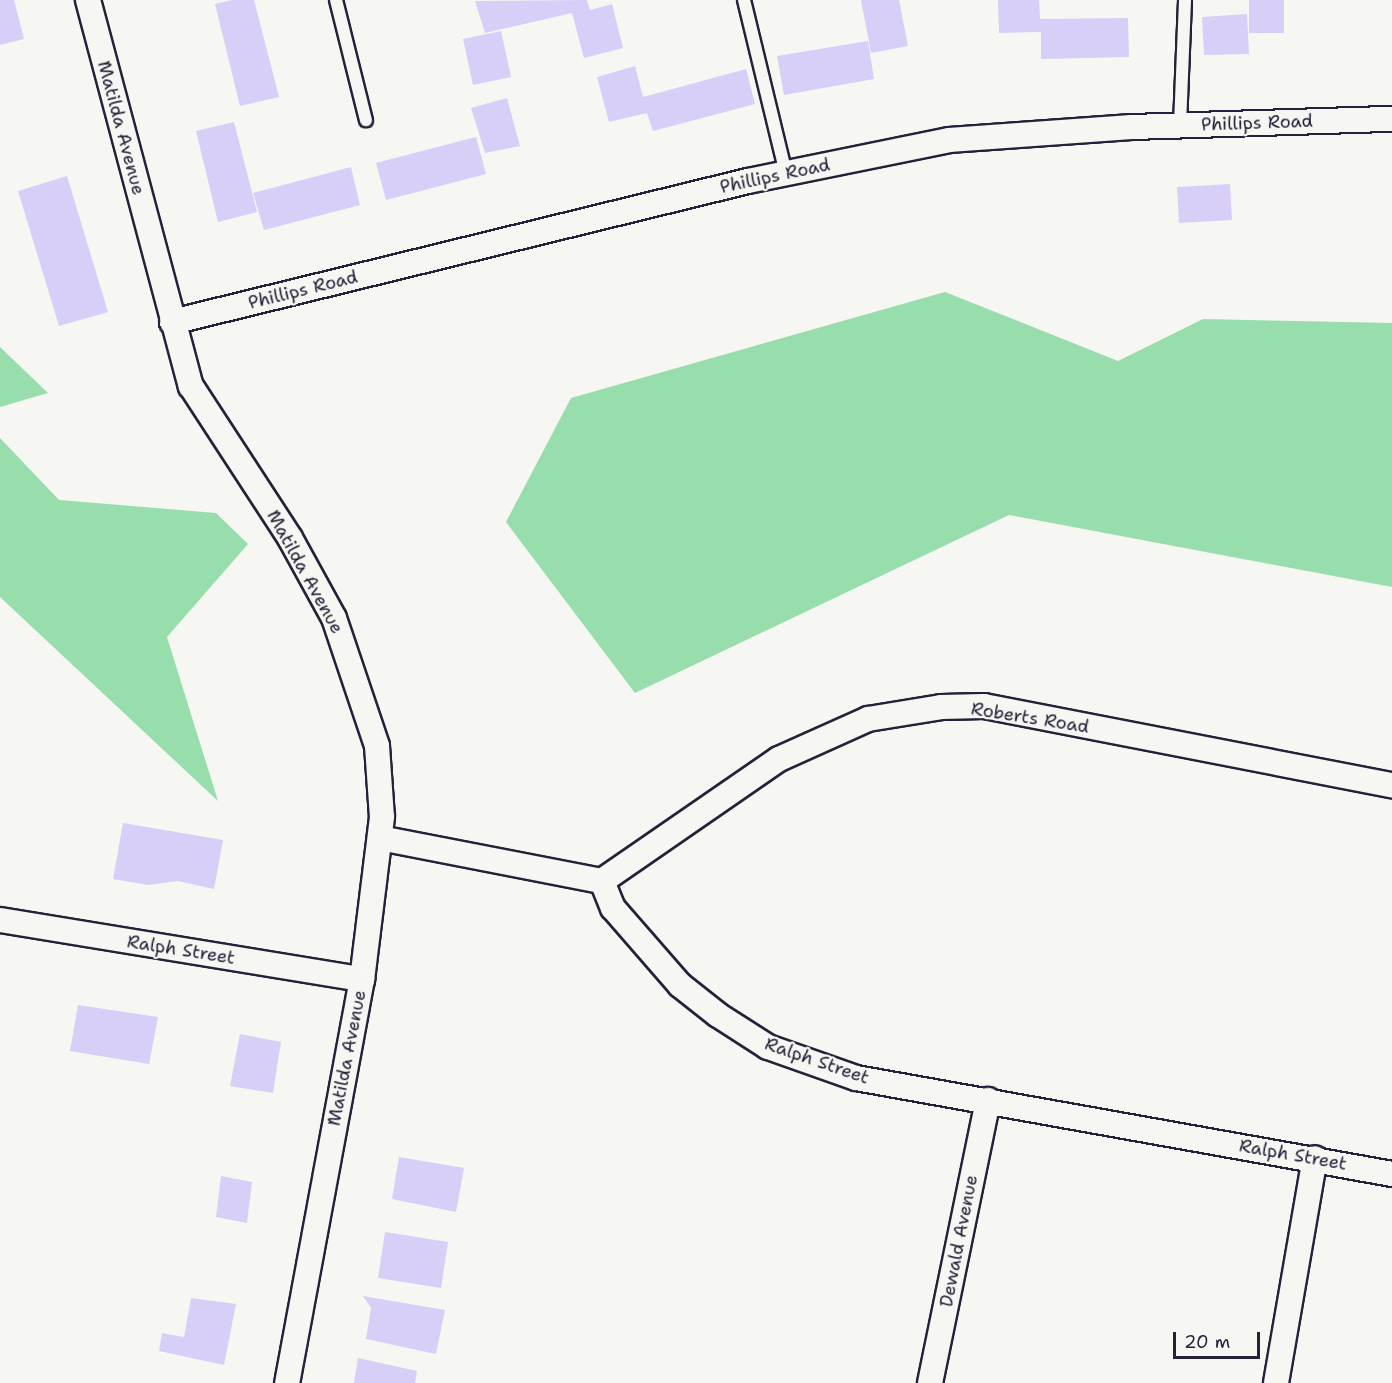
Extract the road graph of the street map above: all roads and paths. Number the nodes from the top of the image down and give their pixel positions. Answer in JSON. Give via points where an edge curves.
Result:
{"nodes":[{"id":1,"x":88,"y":0,"type":"edge"},
{"id":2,"x":336,"y":0,"type":"edge"},
{"id":3,"x":744,"y":0,"type":"edge"},
{"id":4,"x":1185,"y":0,"type":"edge"},
{"id":5,"x":1392,"y":119,"type":"edge"},
{"id":6,"x":366,"y":120,"type":"dead end"},
{"id":7,"x":1180,"y":125,"type":"junction"},
{"id":8,"x":786,"y":174,"type":"junction"},
{"id":9,"x":172,"y":322,"type":"junction"},
{"id":10,"x":1392,"y":785,"type":"edge"},
{"id":11,"x":380,"y":838,"type":"junction"},
{"id":12,"x":602,"y":881,"type":"junction"},
{"id":13,"x":0,"y":920,"type":"edge"},
{"id":14,"x":362,"y":979,"type":"junction"},
{"id":15,"x":988,"y":1100,"type":"junction"},
{"id":16,"x":1315,"y":1158,"type":"junction"},
{"id":17,"x":1392,"y":1174,"type":"edge"},
{"id":18,"x":286,"y":1383,"type":"edge"},
{"id":19,"x":930,"y":1383,"type":"edge"},
{"id":20,"x":1276,"y":1383,"type":"edge"}],
"edges":[{"from":1,"to":9,"type":"street","name":"Matilda Avenue"},
{"from":2,"to":6,"type":"lane"},
{"from":3,"to":8,"type":"lane"},
{"from":4,"to":7,"type":"lane"},
{"from":5,"to":7,"type":"street","name":"Phillips Road"},
{"from":7,"to":8,"type":"street","name":"Phillips Road","via":[[949,140]]},
{"from":8,"to":9,"type":"street","name":"Phillips Road"},
{"from":9,"to":11,"type":"street","name":"Matilda Avenue","via":[[191,386],[290,538],[334,618],[377,746]]},
{"from":10,"to":12,"type":"street","name":"Roberts Road","via":[[984,706],[941,707],[868,719],[780,759]]},
{"from":11,"to":12,"type":"street"},
{"from":11,"to":14,"type":"street","name":"Matilda Avenue"},
{"from":12,"to":15,"type":"street","name":"Ralph Street","via":[[613,908],[680,985],[768,1047],[856,1078]]},
{"from":13,"to":14,"type":"street","name":"Ralph Street"},
{"from":14,"to":18,"type":"street","name":"Matilda Avenue"},
{"from":15,"to":16,"type":"street","name":"Ralph Street"},
{"from":15,"to":19,"type":"street","name":"Dewald Avenue"},
{"from":16,"to":17,"type":"street","name":"Ralph Street"},
{"from":16,"to":20,"type":"street"}]}
